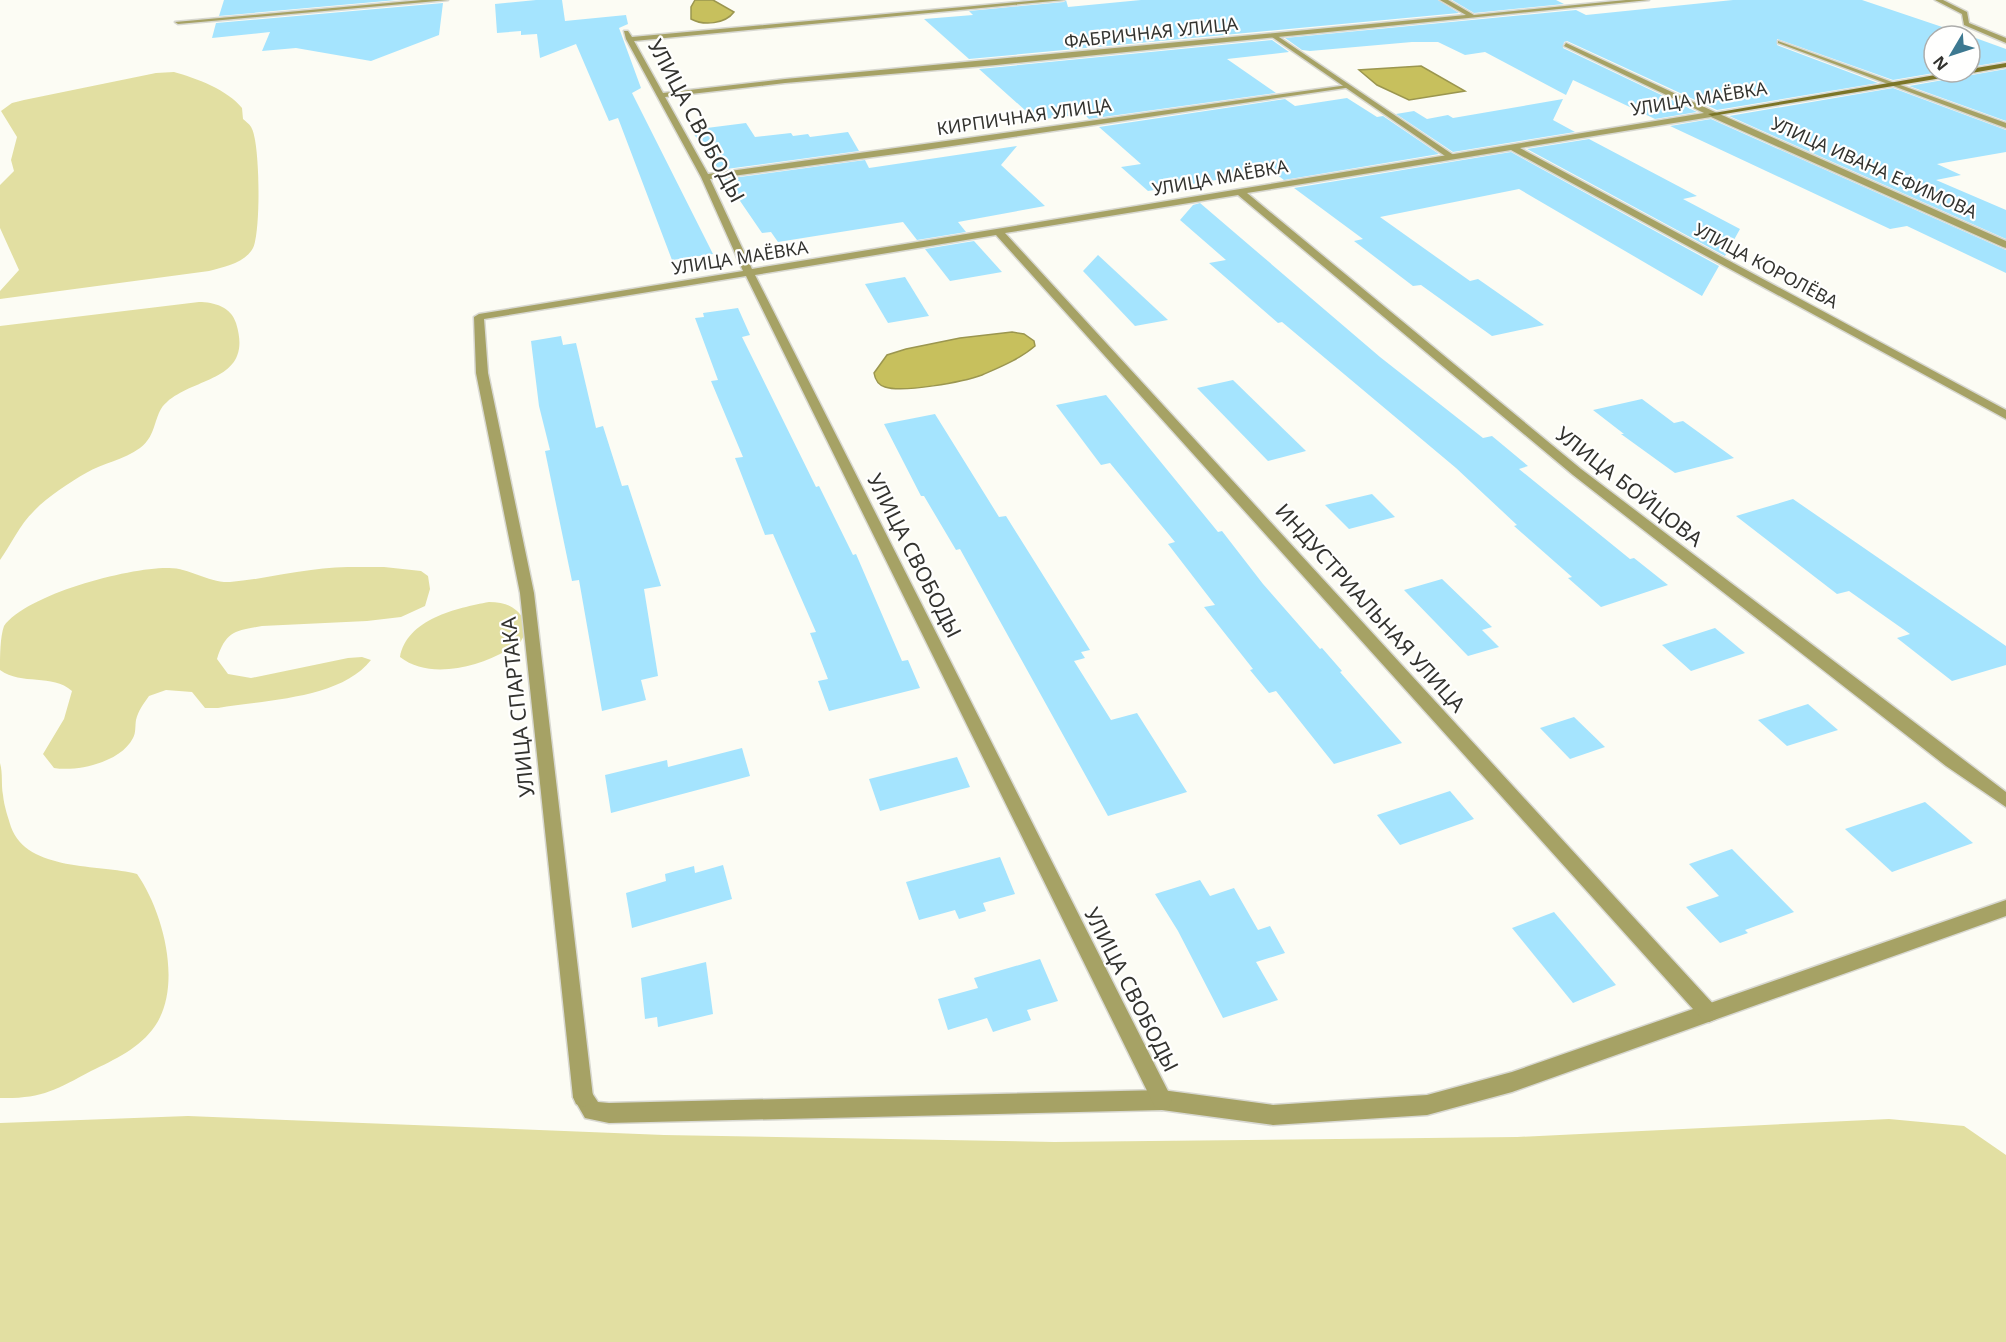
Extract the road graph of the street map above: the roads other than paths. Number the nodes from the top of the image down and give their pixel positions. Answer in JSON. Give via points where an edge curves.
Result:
{"nodes":[{"id":1,"x":445,"y":0,"type":"edge"},
{"id":2,"x":1061,"y":0,"type":"edge"},
{"id":3,"x":1443,"y":0,"type":"edge"},
{"id":4,"x":1646,"y":0,"type":"edge"},
{"id":5,"x":1938,"y":0,"type":"edge"},
{"id":6,"x":1472,"y":16,"type":"junction"},
{"id":7,"x":178,"y":22,"type":"dead end"},
{"id":8,"x":1275,"y":36,"type":"junction"},
{"id":9,"x":2006,"y":41,"type":"edge"},
{"id":10,"x":1780,"y":42,"type":"dead end"},
{"id":11,"x":1566,"y":45,"type":"dead end"},
{"id":12,"x":2006,"y":65,"type":"edge"},
{"id":13,"x":1982,"y":69,"type":"edge"},
{"id":14,"x":1922,"y":79,"type":"edge"},
{"id":15,"x":1894,"y":84,"type":"junction"},
{"id":16,"x":1348,"y":87,"type":"junction"},
{"id":17,"x":659,"y":96,"type":"junction"},
{"id":18,"x":1713,"y":114,"type":"junction"},
{"id":19,"x":2006,"y":126,"type":"edge"},
{"id":20,"x":1510,"y":146,"type":"junction"},
{"id":21,"x":1451,"y":156,"type":"junction"},
{"id":22,"x":705,"y":177,"type":"junction"},
{"id":23,"x":1239,"y":191,"type":"junction"},
{"id":24,"x":999,"y":232,"type":"junction"},
{"id":25,"x":2006,"y":245,"type":"edge"},
{"id":26,"x":749,"y":273,"type":"junction"},
{"id":27,"x":479,"y":316,"type":"joint"},
{"id":28,"x":2006,"y":415,"type":"edge"},
{"id":29,"x":2006,"y":801,"type":"edge"},
{"id":30,"x":2006,"y":908,"type":"edge"},
{"id":31,"x":1708,"y":1013,"type":"junction"},
{"id":32,"x":1162,"y":1100,"type":"junction"}],
"edges":[{"from":1,"to":7,"type":"street"},
{"from":2,"to":17,"type":"street","name":"УЛИЦА СВОБОДЫ","via":[[627,35]]},
{"from":3,"to":6,"type":"street"},
{"from":4,"to":6,"type":"street","name":"ФАБРИЧНАЯ УЛИЦА"},
{"from":5,"to":9,"type":"street","via":[[1961,9],[1966,24]]},
{"from":6,"to":8,"type":"street","name":"ФАБРИЧНАЯ УЛИЦА"},
{"from":8,"to":16,"type":"street"},
{"from":8,"to":17,"type":"street","name":"ФАБРИЧНАЯ УЛИЦА","via":[[792,79]]},
{"from":10,"to":15,"type":"street"},
{"from":11,"to":18,"type":"street","name":"УЛИЦА ИВАНА ЕФИМОВА"},
{"from":12,"to":13,"type":"street","name":"УЛИЦА МАЁВКА"},
{"from":14,"to":15,"type":"street","name":"УЛИЦА МАЁВКА"},
{"from":15,"to":18,"type":"street","name":"УЛИЦА МАЁВКА"},
{"from":15,"to":19,"type":"street"},
{"from":16,"to":21,"type":"street"},
{"from":16,"to":22,"type":"street","name":"КИРПИЧНАЯ УЛИЦА"},
{"from":17,"to":22,"type":"street","name":"УЛИЦА СВОБОДЫ"},
{"from":18,"to":20,"type":"street","name":"УЛИЦА МАЁВКА"},
{"from":18,"to":25,"type":"street","name":"УЛИЦА ИВАНА ЕФИМОВА"},
{"from":20,"to":21,"type":"street","name":"УЛИЦА МАЁВКА"},
{"from":20,"to":28,"type":"street","name":"УЛИЦА КОРОЛЁВА"},
{"from":21,"to":23,"type":"street","name":"УЛИЦА МАЁВКА"},
{"from":22,"to":26,"type":"street","name":"УЛИЦА СВОБОДЫ"},
{"from":23,"to":24,"type":"street","name":"УЛИЦА МАЁВКА"},
{"from":23,"to":29,"type":"street","name":"УЛИЦА БОЙЦОВА","via":[[1577,472]]},
{"from":24,"to":26,"type":"street","name":"УЛИЦА МАЁВКА"},
{"from":24,"to":31,"type":"street","name":"ИНДУСТРИАЛЬНАЯ УЛИЦА"},
{"from":26,"to":27,"type":"street","name":"УЛИЦА МАЁВКА"},
{"from":26,"to":32,"type":"street","name":"УЛИЦА СВОБОДЫ"},
{"from":27,"to":32,"type":"street","name":"УЛИЦА СПАРТАКА","via":[[482,373],[527,593],[583,1096],[592,1111]]},
{"from":30,"to":31,"type":"street"},
{"from":31,"to":32,"type":"street","via":[[1512,1082],[1427,1105],[1273,1115]]}]}
